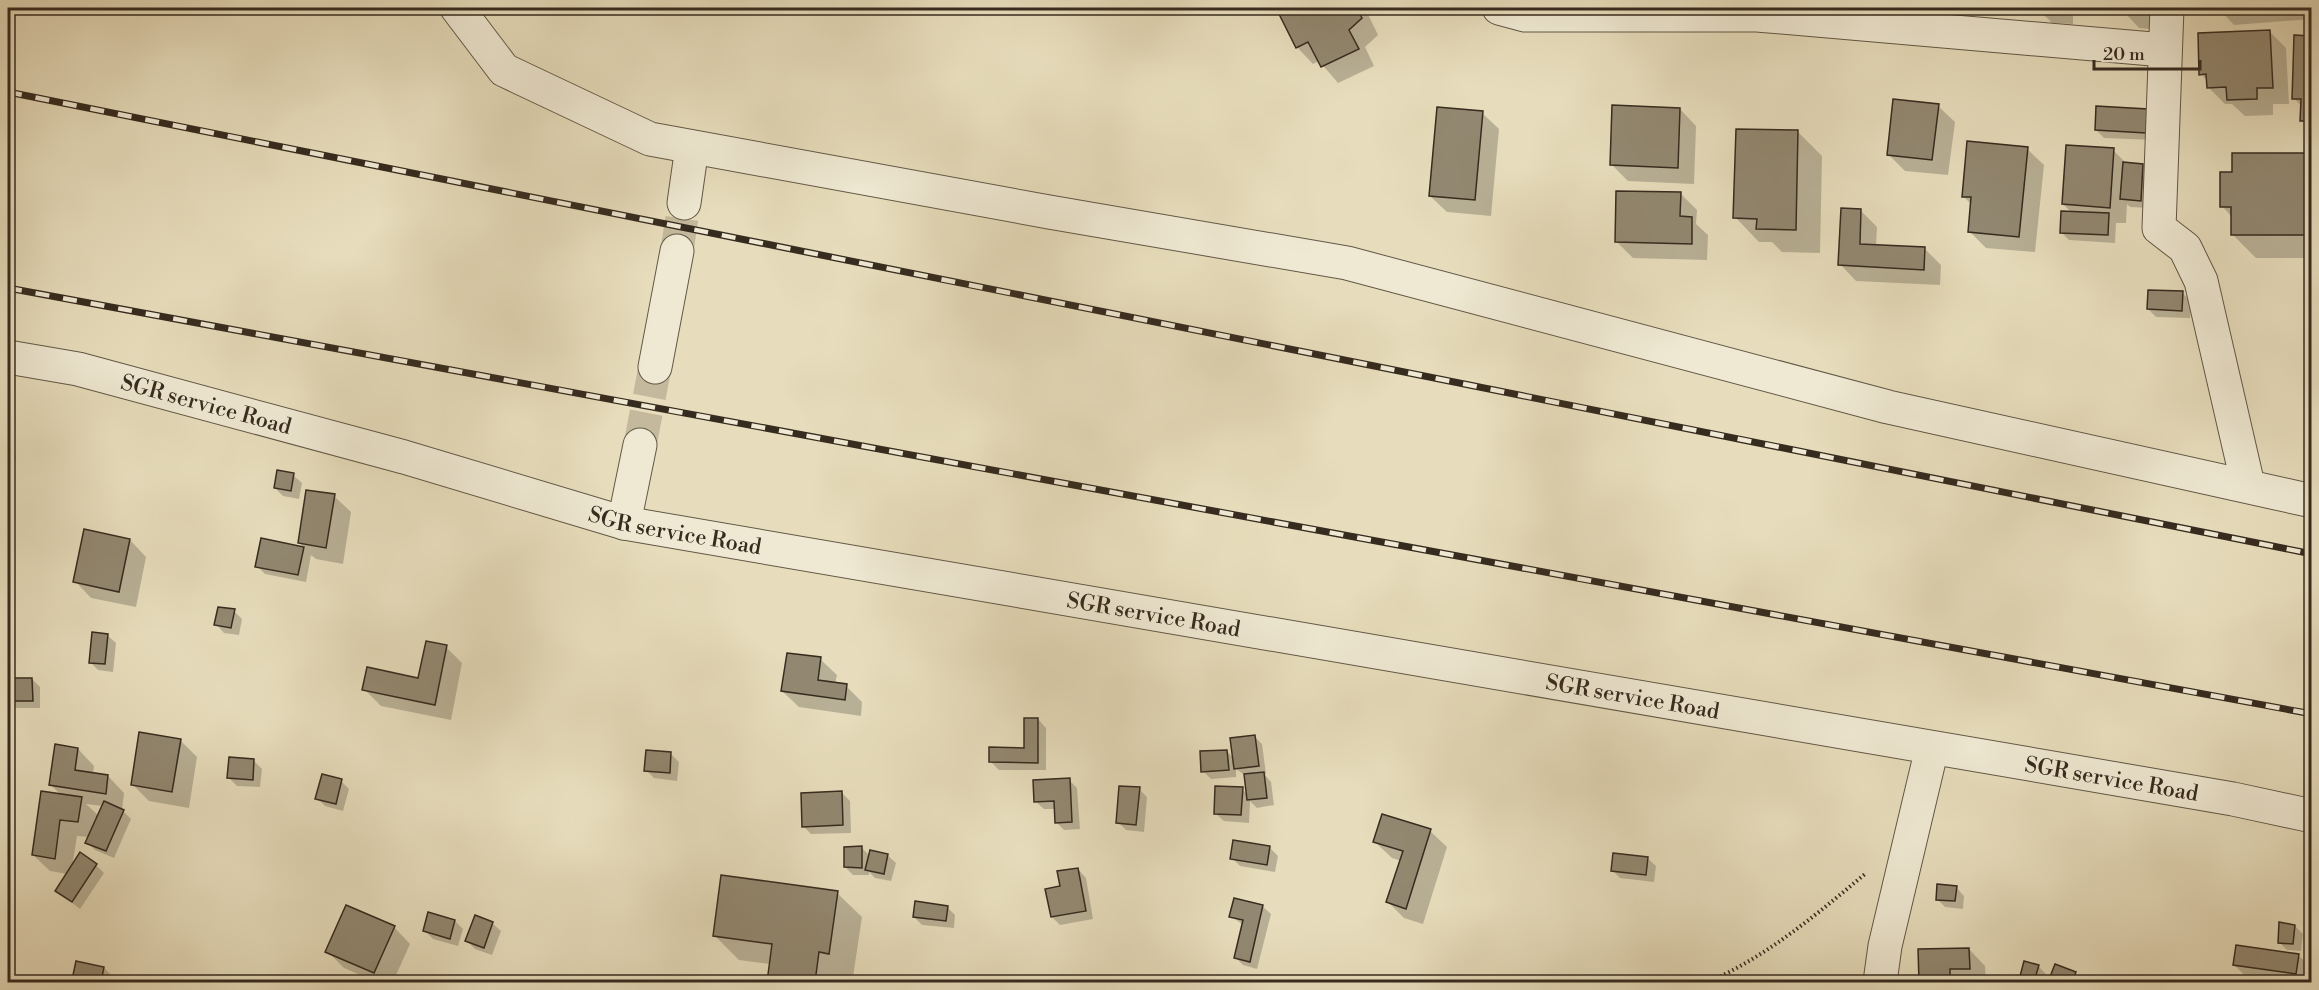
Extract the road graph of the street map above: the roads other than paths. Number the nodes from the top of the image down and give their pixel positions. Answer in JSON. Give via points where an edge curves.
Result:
{"nodes":[{"id":1,"x":458,"y":8,"type":"edge"},
{"id":2,"x":1499,"y":8,"type":"edge"},
{"id":3,"x":2167,"y":8,"type":"edge"},
{"id":4,"x":2164,"y":50,"type":"junction"},
{"id":5,"x":692,"y":147,"type":"junction"},
{"id":6,"x":684,"y":203,"type":"tunnel mouth"},
{"id":7,"x":677,"y":250,"type":"tunnel mouth"},
{"id":8,"x":8,"y":357,"type":"edge"},
{"id":9,"x":655,"y":367,"type":"tunnel mouth"},
{"id":10,"x":640,"y":445,"type":"tunnel mouth"},
{"id":11,"x":2248,"y":485,"type":"junction"},
{"id":12,"x":2312,"y":501,"type":"edge"},
{"id":13,"x":624,"y":523,"type":"junction"},
{"id":14,"x":1932,"y":748,"type":"junction"},
{"id":15,"x":2312,"y":816,"type":"edge"},
{"id":16,"x":1880,"y":982,"type":"edge"}],
"edges":[{"from":1,"to":5,"type":"street","via":[[504,70],[650,139]]},
{"from":2,"to":4,"type":"street","via":[[1525,15],[1757,15]]},
{"from":3,"to":4,"type":"street"},
{"from":4,"to":11,"type":"street","via":[[2159,228],[2185,248],[2201,280]]},
{"from":5,"to":6,"type":"street"},
{"from":5,"to":11,"type":"street","via":[[1347,263],[1888,406]]},
{"from":7,"to":9,"type":"street"},
{"from":8,"to":13,"type":"street","name":"SGR service Road","via":[[78,369],[146,387],[404,457]]},
{"from":10,"to":13,"type":"street"},
{"from":11,"to":12,"type":"street"},
{"from":13,"to":14,"type":"street","name":"SGR service Road"},
{"from":14,"to":15,"type":"street","name":"SGR service Road"},
{"from":14,"to":16,"type":"street"}]}
